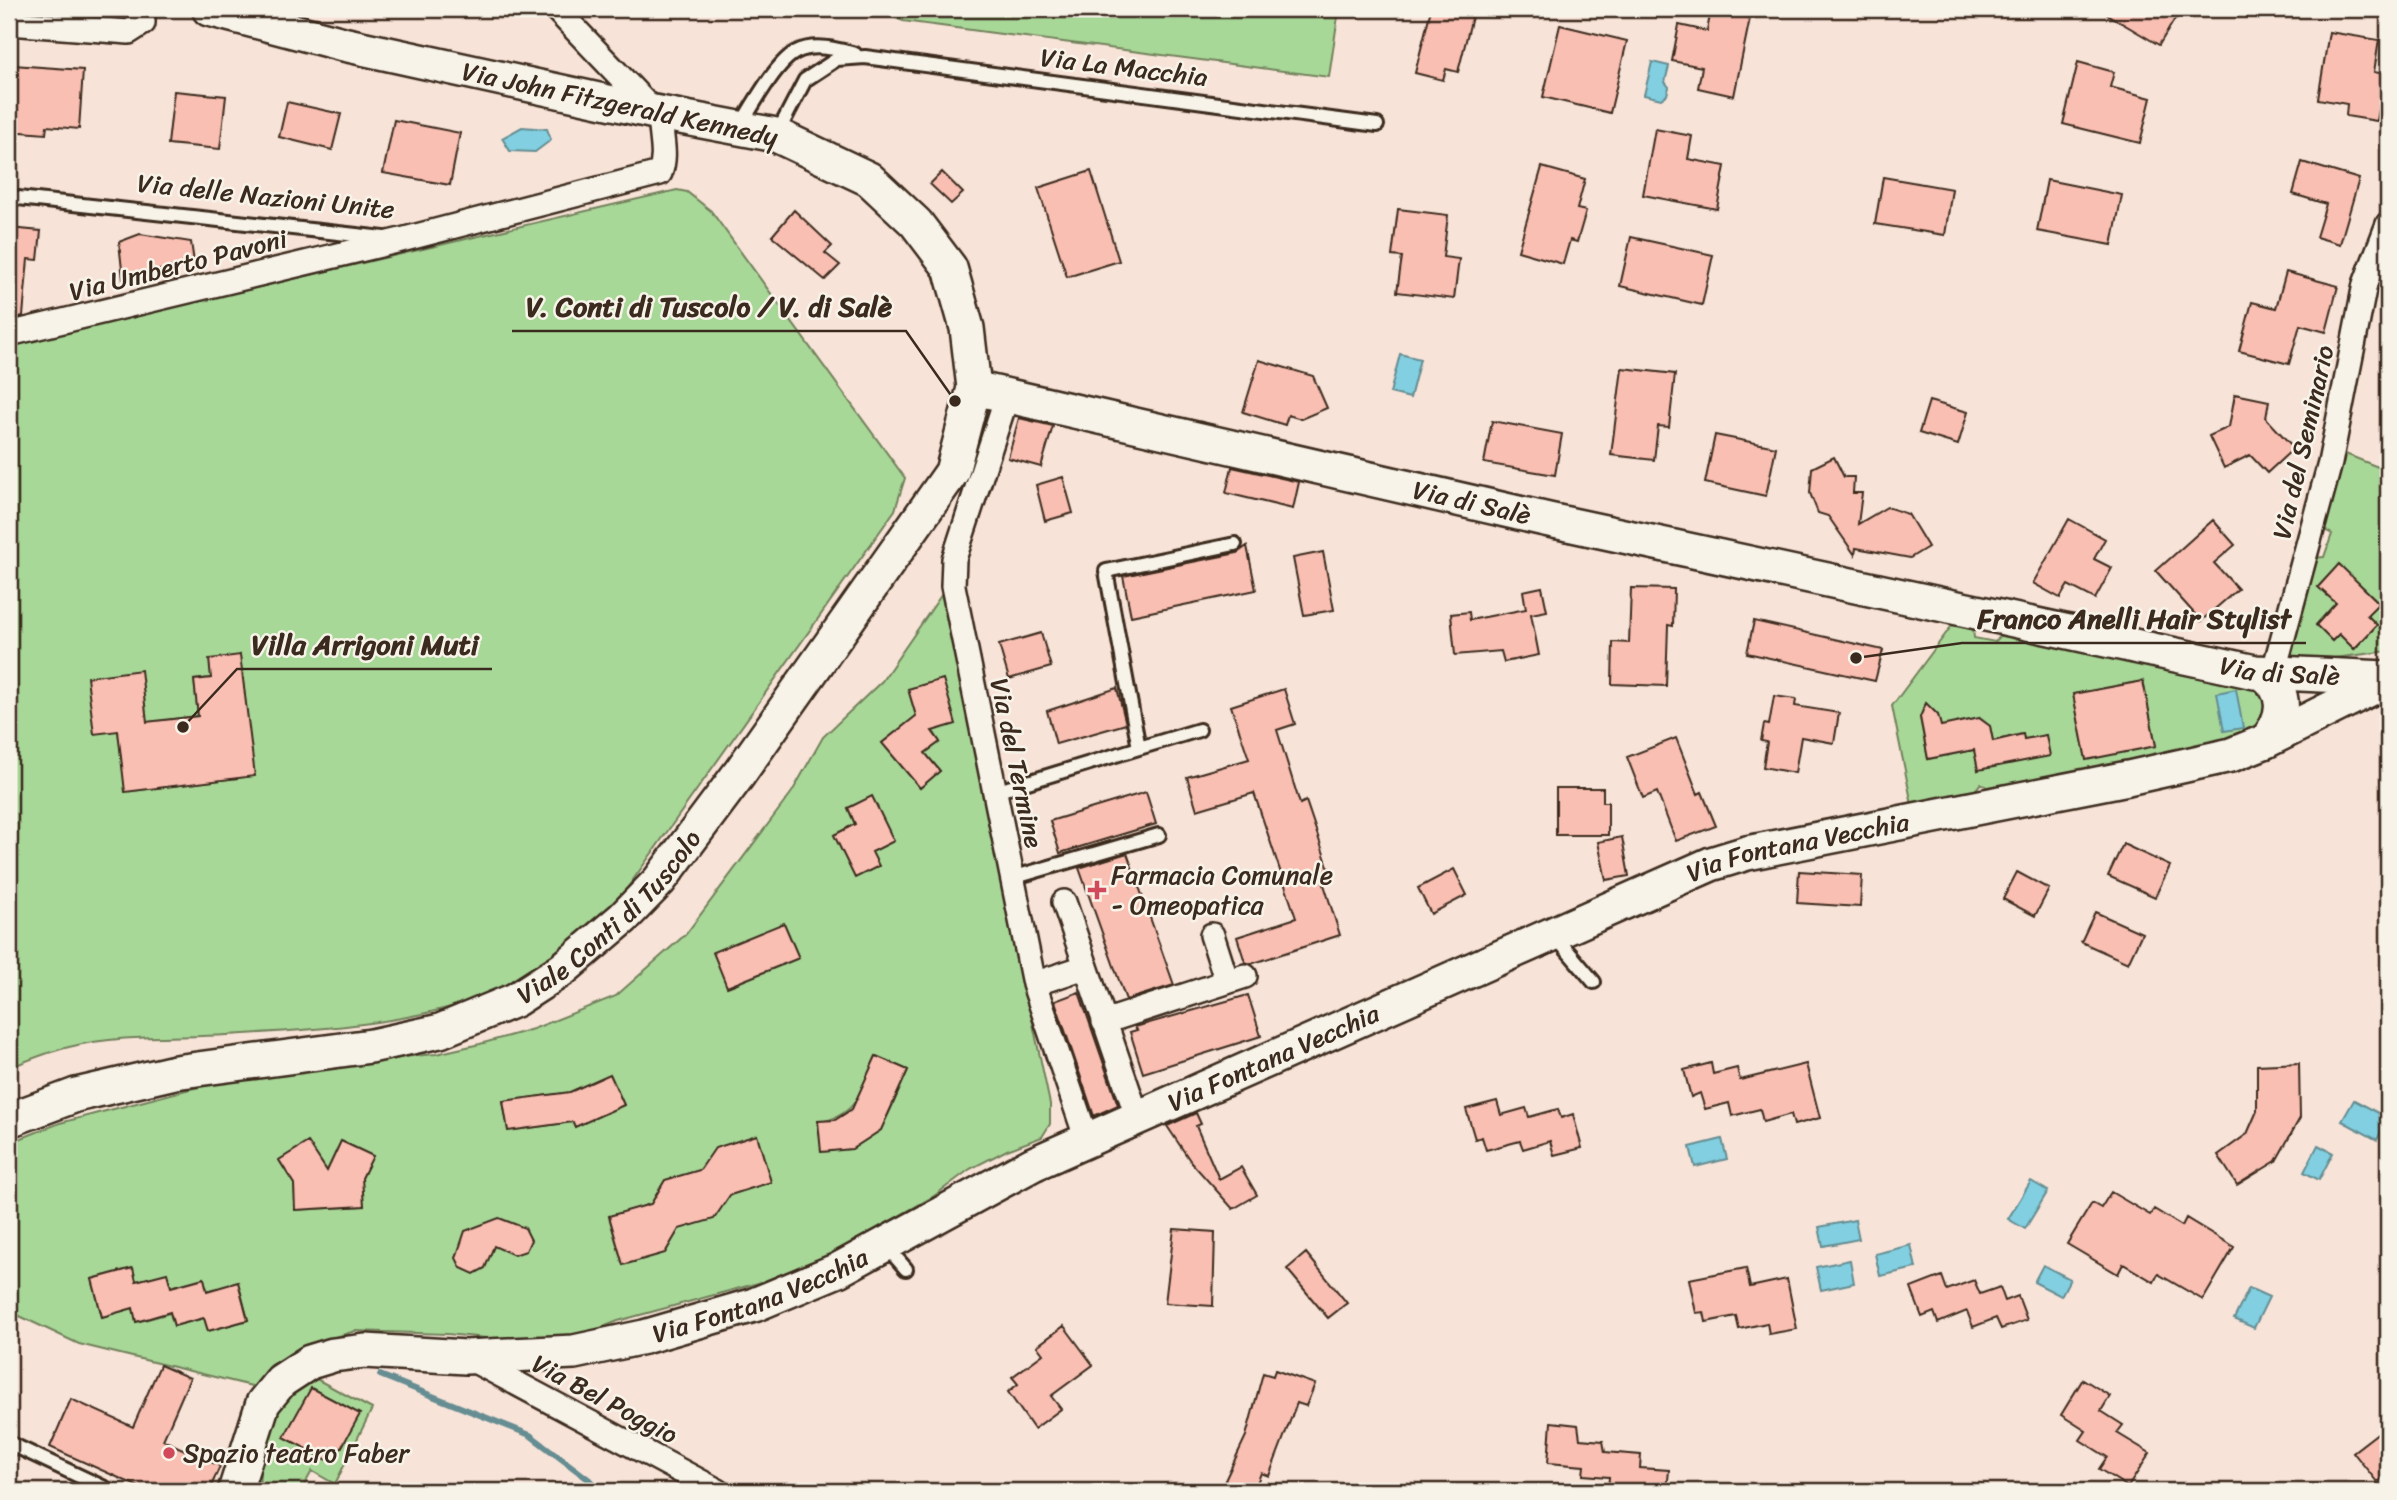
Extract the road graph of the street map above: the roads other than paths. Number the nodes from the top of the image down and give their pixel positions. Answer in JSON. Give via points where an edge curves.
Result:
{"nodes":[{"id":1,"x":143,"y":9,"type":"edge"},
{"id":2,"x":209,"y":9,"type":"edge"},
{"id":3,"x":556,"y":9,"type":"edge"},
{"id":4,"x":9,"y":23,"type":"edge"},
{"id":5,"x":865,"y":57,"type":"junction"},
{"id":6,"x":657,"y":113,"type":"junction"},
{"id":7,"x":1377,"y":125,"type":"dead end"},
{"id":8,"x":739,"y":128,"type":"junction"},
{"id":9,"x":776,"y":135,"type":"junction"},
{"id":10,"x":9,"y":197,"type":"edge"},
{"id":11,"x":2388,"y":223,"type":"edge"},
{"id":12,"x":401,"y":240,"type":"junction"},
{"id":13,"x":9,"y":334,"type":"edge"},
{"id":14,"x":989,"y":392,"type":"junction"},
{"id":15,"x":1235,"y":544,"type":"dead end"},
{"id":16,"x":2268,"y":674,"type":"junction"},
{"id":17,"x":2388,"y":679,"type":"edge"},
{"id":18,"x":1199,"y":730,"type":"dead end"},
{"id":19,"x":2266,"y":741,"type":"junction"},
{"id":20,"x":1139,"y":748,"type":"junction"},
{"id":21,"x":995,"y":792,"type":"junction"},
{"id":22,"x":1159,"y":835,"type":"dead end"},
{"id":23,"x":1013,"y":878,"type":"junction"},
{"id":24,"x":1064,"y":902,"type":"dead end"},
{"id":25,"x":1212,"y":935,"type":"dead end"},
{"id":26,"x":1554,"y":935,"type":"junction"},
{"id":27,"x":1085,"y":967,"type":"junction"},
{"id":28,"x":1594,"y":982,"type":"dead end"},
{"id":29,"x":1034,"y":984,"type":"junction"},
{"id":30,"x":1104,"y":1022,"type":"junction"},
{"id":31,"x":1138,"y":1119,"type":"junction"},
{"id":32,"x":9,"y":1120,"type":"edge"},
{"id":33,"x":1087,"y":1140,"type":"junction"},
{"id":34,"x":884,"y":1243,"type":"junction"},
{"id":35,"x":906,"y":1269,"type":"dead end"},
{"id":36,"x":466,"y":1357,"type":"junction"},
{"id":37,"x":9,"y":1443,"type":"edge"},
{"id":38,"x":111,"y":1491,"type":"edge"},
{"id":39,"x":235,"y":1491,"type":"edge"},
{"id":40,"x":718,"y":1491,"type":"edge"}],
"edges":[{"from":1,"to":4,"type":"street","via":[[143,23],[129,32]]},
{"from":2,"to":6,"type":"main road","name":"Via John Fitzgerald Kennedy","via":[[344,44]]},
{"from":3,"to":6,"type":"street"},
{"from":5,"to":7,"type":"lane","name":"Via La Macchia"},
{"from":5,"to":8,"type":"lane","name":"Via La Macchia","via":[[831,47],[796,52],[770,79]]},
{"from":5,"to":9,"type":"lane","name":"Via La Macchia","via":[[836,59],[805,80]]},
{"from":6,"to":8,"type":"main road","name":"Via John Fitzgerald Kennedy"},
{"from":6,"to":12,"type":"street","name":"Via delle Nazioni Unite","via":[[664,149],[660,173]]},
{"from":8,"to":9,"type":"main road","name":"Via John Fitzgerald Kennedy"},
{"from":9,"to":14,"type":"main road","name":"Via John Fitzgerald Kennedy","via":[[824,142],[874,163],[932,212],[960,249],[985,312]]},
{"from":10,"to":12,"type":"lane","name":"Via delle Nazioni Unite"},
{"from":11,"to":16,"type":"street","name":"Via del Seminario","via":[[2365,284],[2330,463]]},
{"from":12,"to":13,"type":"street","name":"Via Umberto Pavoni"},
{"from":14,"to":16,"type":"main road","name":"Via di Salè","via":[[1971,603]]},
{"from":14,"to":21,"type":"street","name":"Via del Termine","via":[[954,559],[956,605]]},
{"from":14,"to":32,"type":"main road","name":"Viale Conti di Tuscolo","via":[[953,472],[682,855],[624,918],[550,978],[495,1010],[440,1031],[371,1046],[175,1072],[76,1095]]},
{"from":15,"to":20,"type":"lane","via":[[1106,571]]},
{"from":16,"to":17,"type":"main road","name":"Via di Salè"},
{"from":16,"to":19,"type":"main road","via":[[2283,706],[2280,721]]},
{"from":17,"to":19,"type":"main road","name":"Via Fontana Vecchia"},
{"from":18,"to":20,"type":"lane"},
{"from":19,"to":26,"type":"main road","name":"Via Fontana Vecchia","via":[[2231,755],[2154,773],[1733,857]]},
{"from":20,"to":21,"type":"lane"},
{"from":21,"to":23,"type":"street","name":"Via del Termine"},
{"from":22,"to":23,"type":"lane"},
{"from":23,"to":29,"type":"street","name":"Via del Termine"},
{"from":24,"to":27,"type":"street"},
{"from":25,"to":30,"type":"street","via":[[1236,979]]},
{"from":26,"to":28,"type":"lane"},
{"from":26,"to":31,"type":"main road","name":"Via Fontana Vecchia"},
{"from":27,"to":29,"type":"street"},
{"from":27,"to":30,"type":"street"},
{"from":29,"to":33,"type":"street","name":"Via del Termine"},
{"from":30,"to":31,"type":"street"},
{"from":31,"to":33,"type":"main road","name":"Via Fontana Vecchia"},
{"from":33,"to":34,"type":"main road","name":"Via Fontana Vecchia","via":[[1012,1174]]},
{"from":34,"to":35,"type":"lane"},
{"from":34,"to":36,"type":"main road","name":"Via Fontana Vecchia","via":[[828,1275],[776,1297],[644,1337],[574,1352]]},
{"from":36,"to":39,"type":"main road","name":"Via Fontana Vecchia","via":[[365,1351],[333,1355],[301,1367],[281,1381],[264,1403]]},
{"from":36,"to":40,"type":"street","name":"Via Bel Poggio"},
{"from":37,"to":38,"type":"lane"}]}
